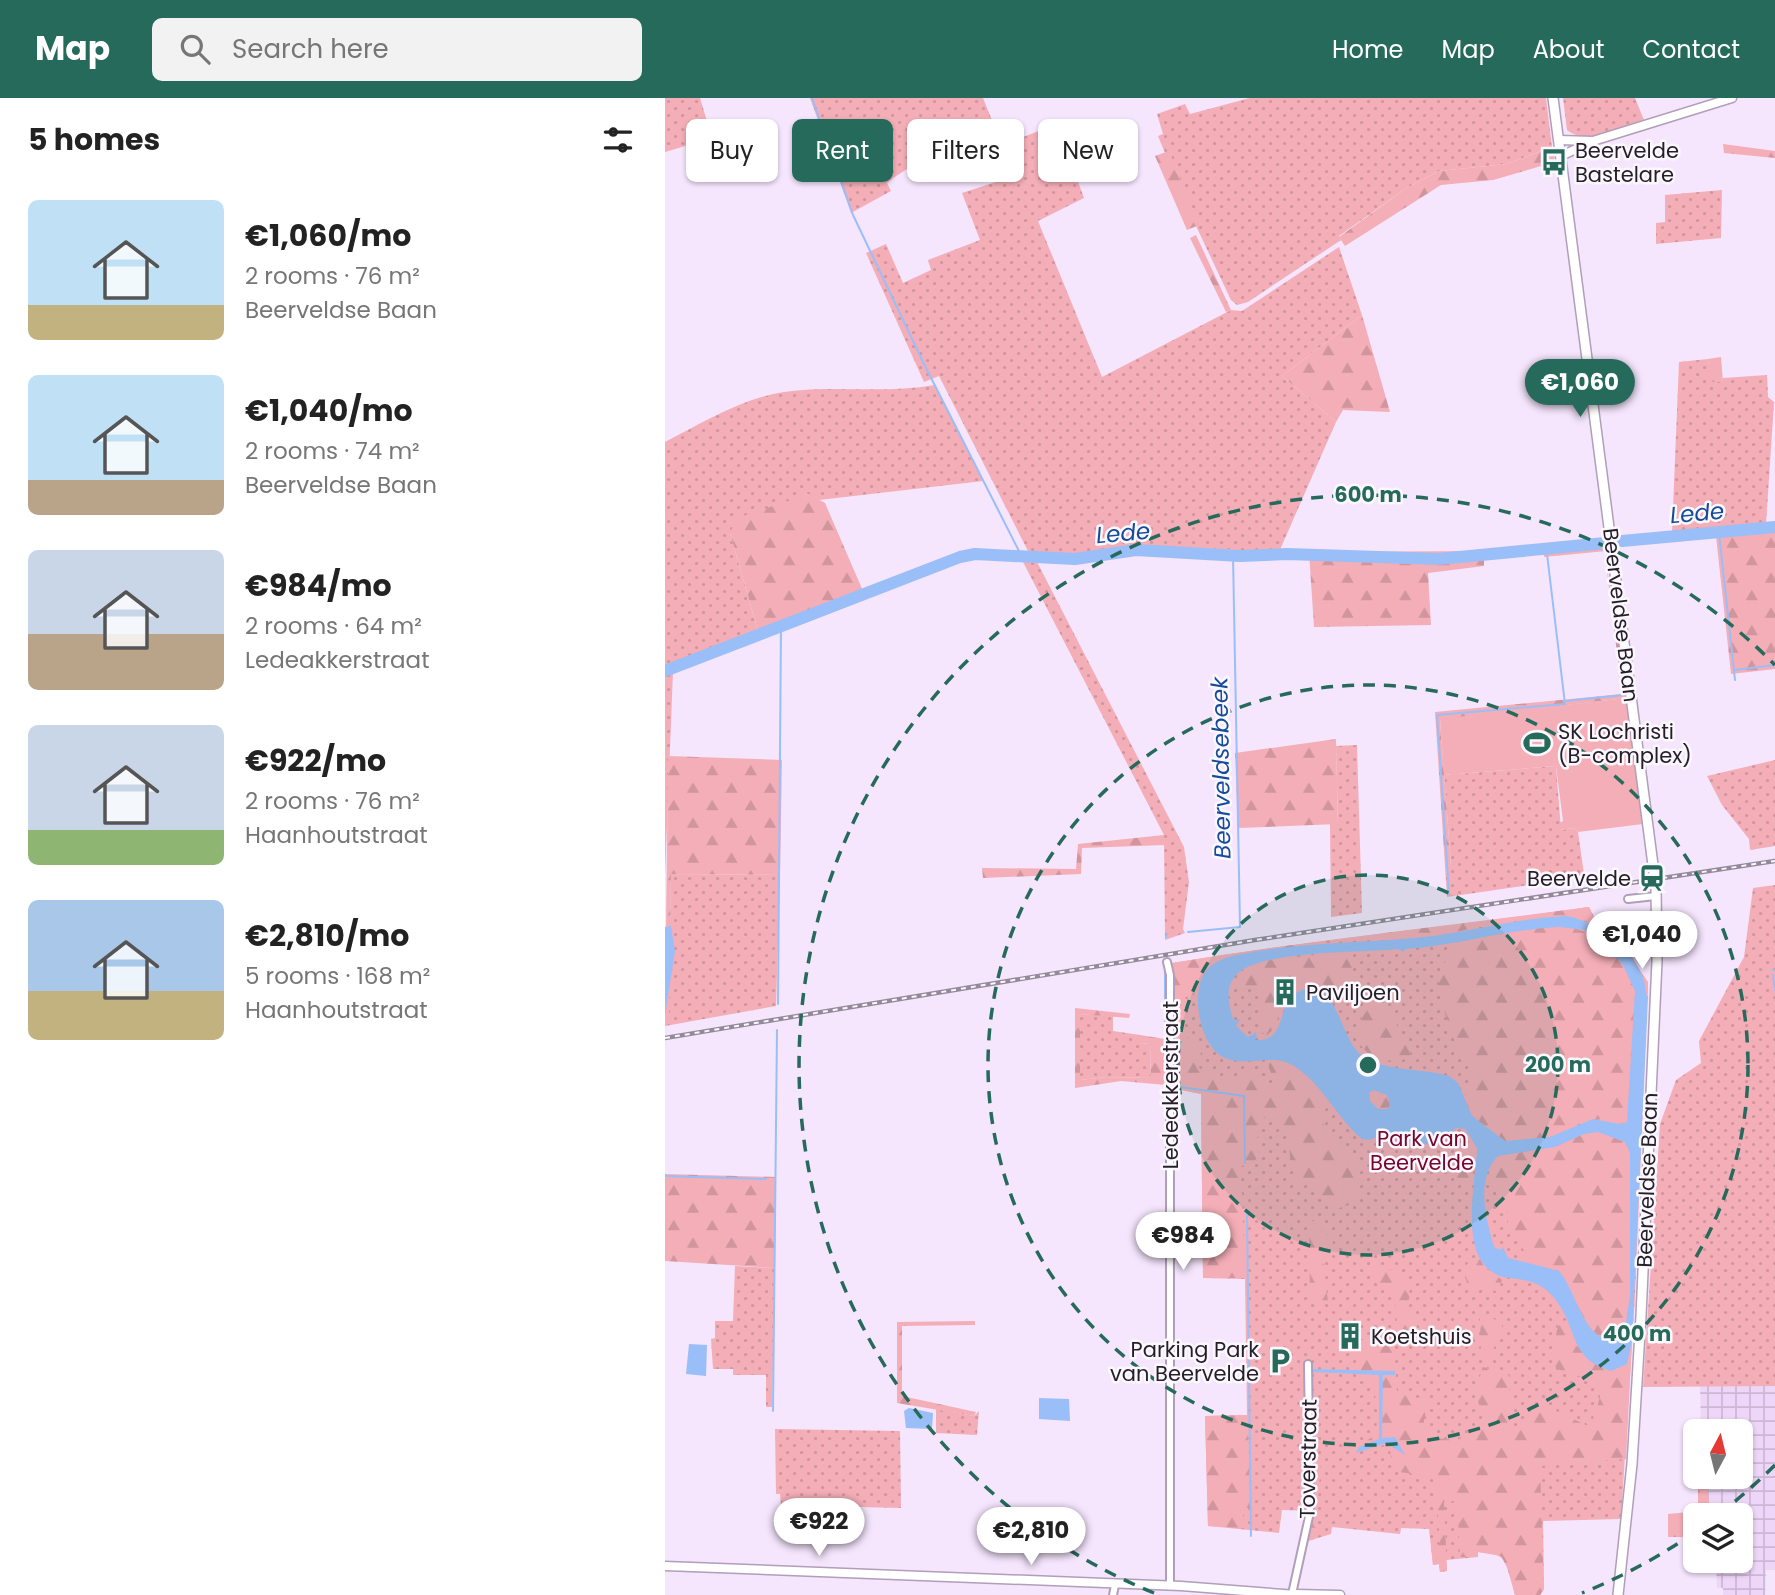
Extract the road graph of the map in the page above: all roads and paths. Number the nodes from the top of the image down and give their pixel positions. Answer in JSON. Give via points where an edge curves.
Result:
{"nodes":[{"id":1,"x":1553,"y":98,"type":"edge"},
{"id":2,"x":1732,"y":98,"type":"edge"},
{"id":3,"x":1559,"y":140,"type":"junction"},
{"id":4,"x":1593,"y":141,"type":"junction"},
{"id":5,"x":1561,"y":156,"type":"junction"},
{"id":6,"x":1656,"y":896,"type":"junction"},
{"id":7,"x":1628,"y":899,"type":"dead end"},
{"id":8,"x":1167,"y":962,"type":"dead end"},
{"id":9,"x":1308,"y":1364,"type":"dead end"},
{"id":10,"x":665,"y":1566,"type":"edge"},
{"id":11,"x":1115,"y":1585,"type":"junction"},
{"id":12,"x":1170,"y":1586,"type":"junction"},
{"id":13,"x":1292,"y":1594,"type":"edge"},
{"id":14,"x":1113,"y":1595,"type":"edge"},
{"id":15,"x":1297,"y":1595,"type":"edge"},
{"id":16,"x":1340,"y":1595,"type":"edge"},
{"id":17,"x":1618,"y":1595,"type":"edge"}],
"edges":[{"from":1,"to":3,"type":"main road","name":"Beerveldse Baan"},
{"from":2,"to":4,"type":"street"},
{"from":3,"to":4,"type":"street"},
{"from":3,"to":5,"type":"main road","name":"Beerveldse Baan"},
{"from":4,"to":5,"type":"street"},
{"from":5,"to":6,"type":"main road","name":"Beerveldse Baan"},
{"from":6,"to":7,"type":"street"},
{"from":6,"to":17,"type":"main road","name":"Beerveldse Baan","via":[[1641,1316]]},
{"from":8,"to":12,"type":"street","name":"Ledeakkerstraat"},
{"from":9,"to":13,"type":"street","name":"Toverstraat","via":[[1310,1512]]},
{"from":10,"to":11,"type":"street"},
{"from":11,"to":12,"type":"street"},
{"from":11,"to":14,"type":"street"},
{"from":12,"to":13,"type":"street"},
{"from":13,"to":15,"type":"street"},
{"from":13,"to":16,"type":"street"}]}
